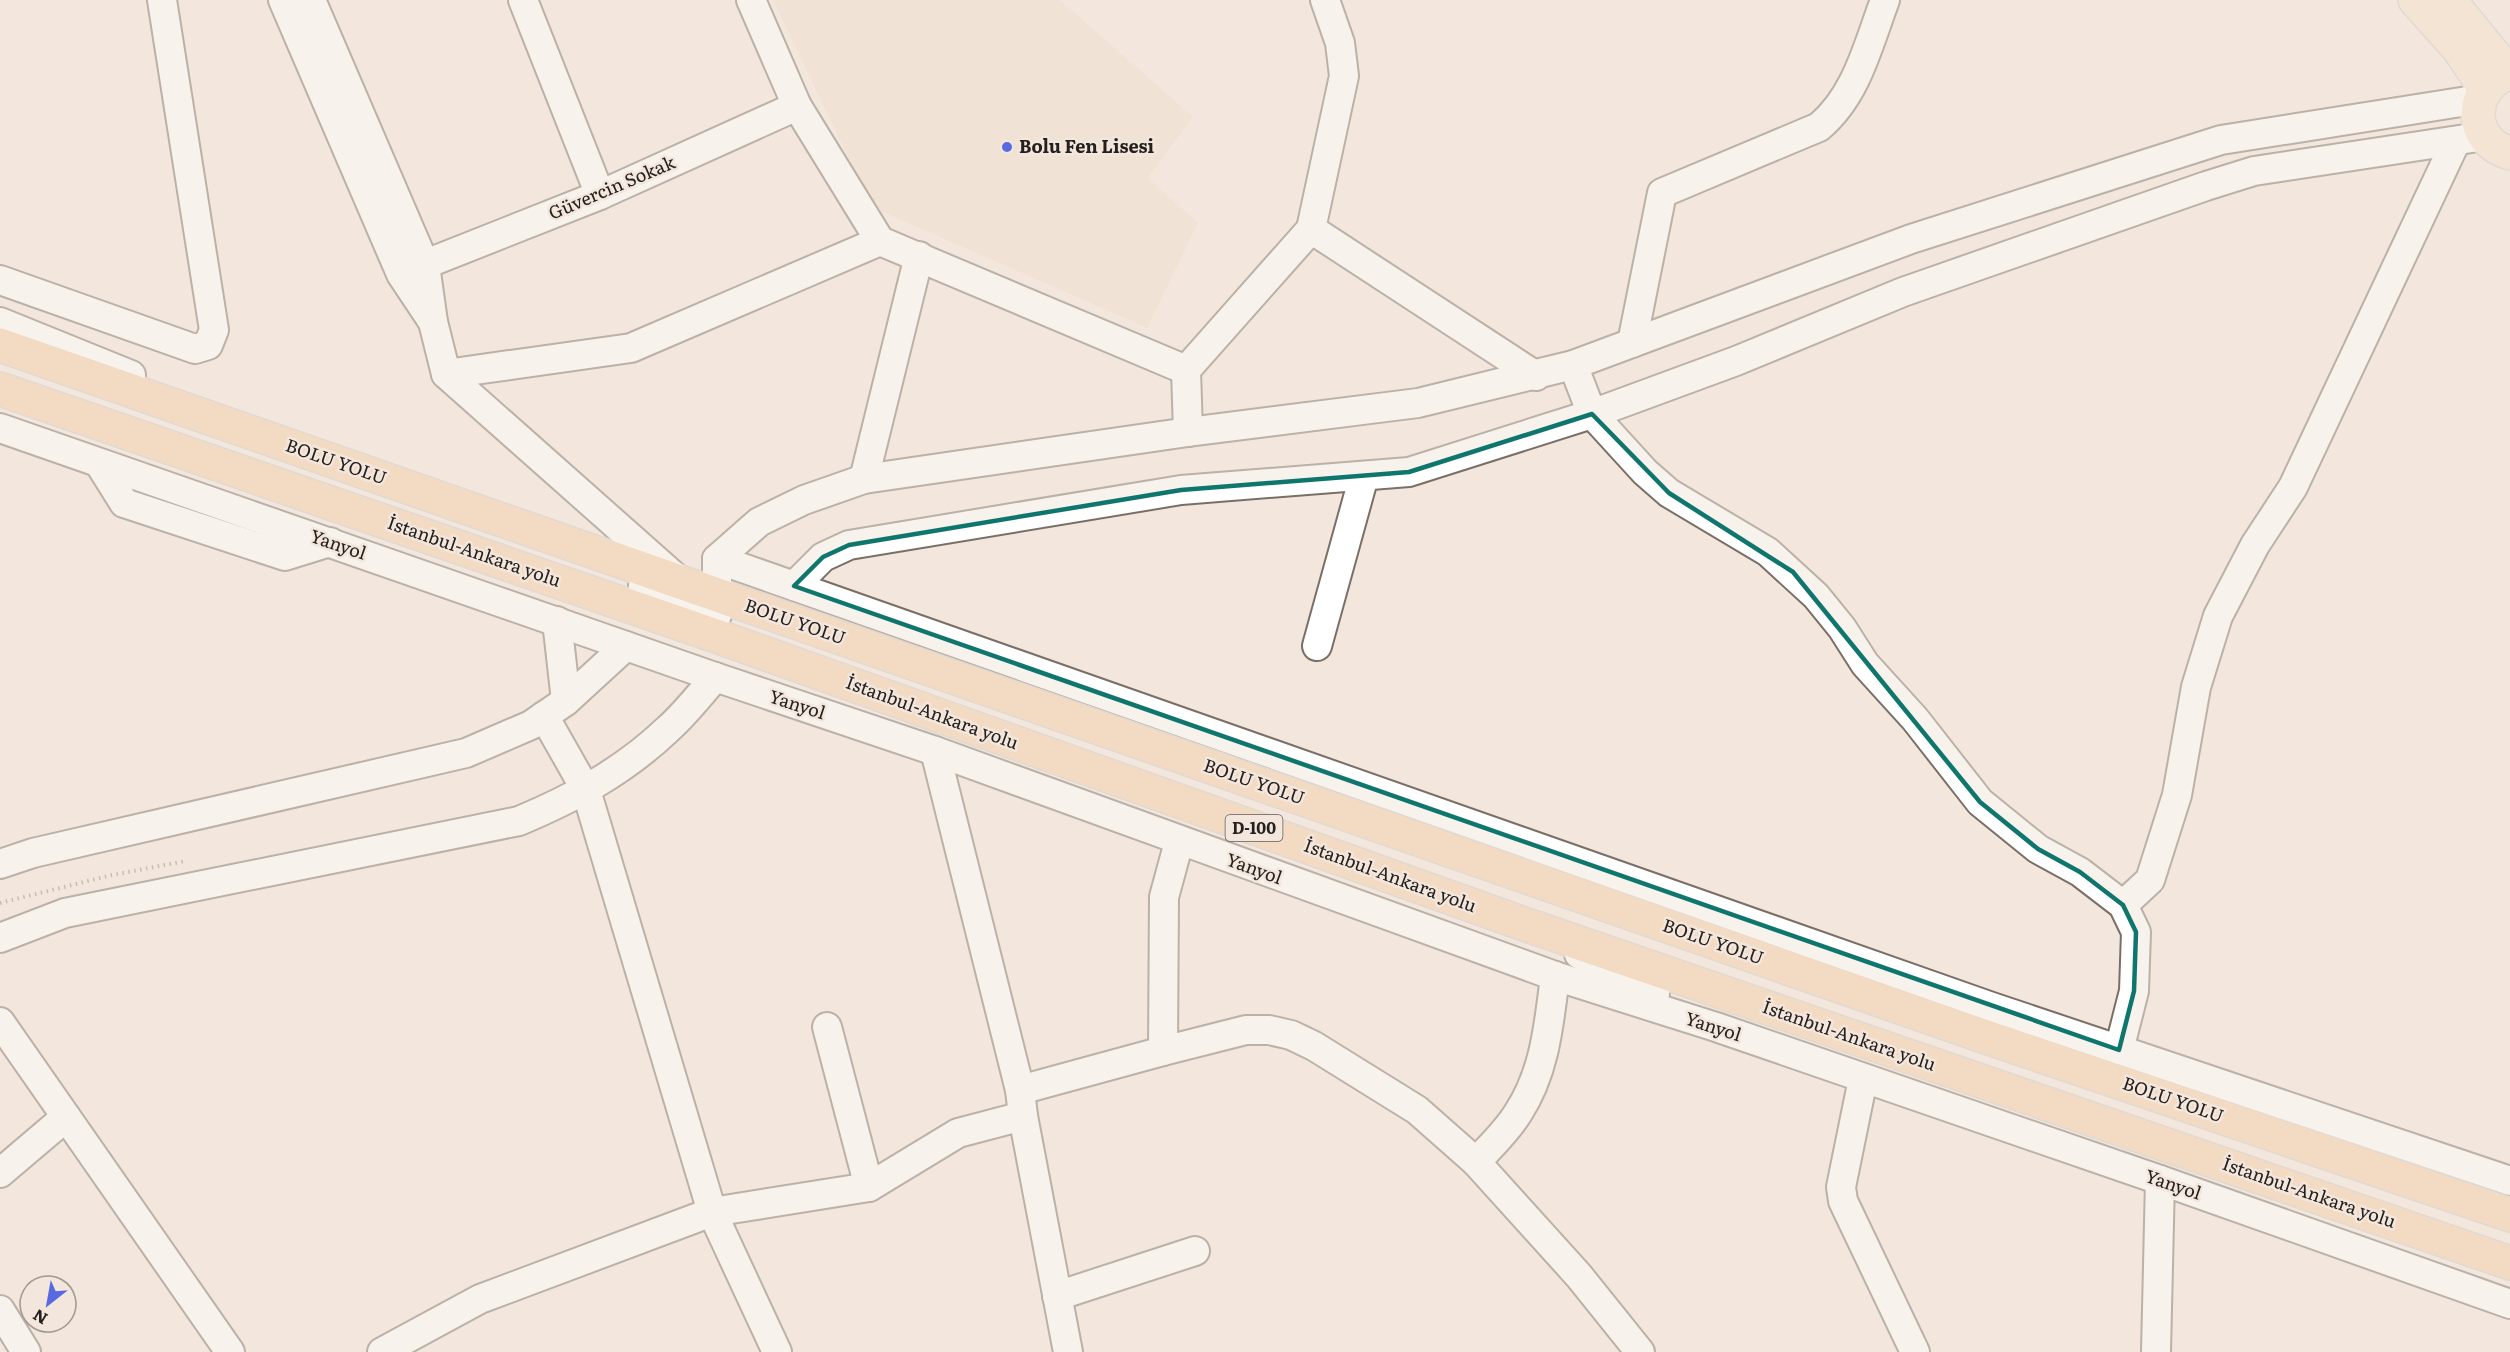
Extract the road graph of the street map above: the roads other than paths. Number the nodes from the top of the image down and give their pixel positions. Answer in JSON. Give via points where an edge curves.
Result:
{"nodes":[{"id":1,"x":162,"y":0,"type":"edge"},
{"id":2,"x":283,"y":0,"type":"edge"},
{"id":3,"x":311,"y":0,"type":"edge"},
{"id":4,"x":523,"y":0,"type":"edge"},
{"id":5,"x":751,"y":0,"type":"edge"},
{"id":6,"x":1325,"y":0,"type":"edge"},
{"id":7,"x":1885,"y":0,"type":"edge"},
{"id":8,"x":2415,"y":0,"type":"edge"},
{"id":9,"x":2449,"y":0,"type":"edge"},
{"id":10,"x":2496,"y":83,"type":"edge"},
{"id":11,"x":797,"y":106,"type":"junction"},
{"id":12,"x":2484,"y":144,"type":"edge"},
{"id":13,"x":600,"y":195,"type":"junction"},
{"id":14,"x":1311,"y":230,"type":"junction"},
{"id":15,"x":880,"y":241,"type":"junction"},
{"id":16,"x":919,"y":256,"type":"junction"},
{"id":17,"x":413,"y":270,"type":"junction"},
{"id":18,"x":0,"y":280,"type":"edge"},
{"id":19,"x":0,"y":322,"type":"edge"},
{"id":20,"x":1632,"y":343,"type":"junction"},
{"id":21,"x":0,"y":345,"type":"edge"},
{"id":22,"x":1573,"y":365,"type":"junction"},
{"id":23,"x":1186,"y":370,"type":"junction"},
{"id":24,"x":446,"y":374,"type":"junction"},
{"id":25,"x":1536,"y":376,"type":"junction"},
{"id":26,"x":0,"y":389,"type":"edge"},
{"id":27,"x":1592,"y":414,"type":"junction"},
{"id":28,"x":0,"y":428,"type":"edge"},
{"id":29,"x":1188,"y":432,"type":"junction"},
{"id":30,"x":1364,"y":476,"type":"junction"},
{"id":31,"x":864,"y":479,"type":"junction"},
{"id":32,"x":717,"y":559,"type":"junction"},
{"id":33,"x":794,"y":586,"type":"junction"},
{"id":34,"x":717,"y":615,"type":"junction"},
{"id":35,"x":557,"y":621,"type":"junction"},
{"id":36,"x":626,"y":646,"type":"junction"},
{"id":37,"x":1317,"y":646,"type":"dead end"},
{"id":38,"x":715,"y":677,"type":"junction"},
{"id":39,"x":555,"y":708,"type":"junction"},
{"id":40,"x":935,"y":751,"type":"junction"},
{"id":41,"x":586,"y":790,"type":"junction"},
{"id":42,"x":1179,"y":842,"type":"junction"},
{"id":43,"x":0,"y":864,"type":"edge"},
{"id":44,"x":2123,"y":905,"type":"junction"},
{"id":45,"x":1527,"y":926,"type":"junction"},
{"id":46,"x":0,"y":938,"type":"edge"},
{"id":47,"x":1555,"y":976,"type":"junction"},
{"id":48,"x":1987,"y":1021,"type":"junction"},
{"id":49,"x":0,"y":1022,"type":"edge"},
{"id":50,"x":827,"y":1027,"type":"dead end"},
{"id":51,"x":1716,"y":1027,"type":"junction"},
{"id":52,"x":2119,"y":1050,"type":"junction"},
{"id":53,"x":1163,"y":1051,"type":"junction"},
{"id":54,"x":1863,"y":1079,"type":"junction"},
{"id":55,"x":1021,"y":1103,"type":"junction"},
{"id":56,"x":66,"y":1117,"type":"junction"},
{"id":57,"x":1476,"y":1162,"type":"junction"},
{"id":58,"x":0,"y":1173,"type":"edge"},
{"id":59,"x":2160,"y":1180,"type":"junction"},
{"id":60,"x":2510,"y":1181,"type":"edge"},
{"id":61,"x":869,"y":1187,"type":"junction"},
{"id":62,"x":712,"y":1212,"type":"junction"},
{"id":63,"x":2510,"y":1214,"type":"edge"},
{"id":64,"x":1195,"y":1251,"type":"dead end"},
{"id":65,"x":2505,"y":1262,"type":"edge"},
{"id":66,"x":1057,"y":1296,"type":"junction"},
{"id":67,"x":2510,"y":1304,"type":"edge"},
{"id":68,"x":0,"y":1310,"type":"edge"},
{"id":69,"x":26,"y":1352,"type":"edge"},
{"id":70,"x":230,"y":1352,"type":"edge"},
{"id":71,"x":382,"y":1352,"type":"edge"},
{"id":72,"x":777,"y":1352,"type":"edge"},
{"id":73,"x":1068,"y":1352,"type":"edge"},
{"id":74,"x":1640,"y":1352,"type":"edge"},
{"id":75,"x":1916,"y":1352,"type":"edge"},
{"id":76,"x":2157,"y":1352,"type":"edge"}],
"edges":[{"from":1,"to":18,"type":"street","via":[[214,330],[208,345],[195,349]]},
{"from":2,"to":17,"type":"street"},
{"from":3,"to":17,"type":"street"},
{"from":4,"to":13,"type":"street"},
{"from":5,"to":11,"type":"street"},
{"from":6,"to":14,"type":"street","via":[[1340,43],[1344,76]]},
{"from":7,"to":20,"type":"street","via":[[1853,86],[1836,113],[1819,127],[1662,193]]},
{"from":8,"to":10,"type":"main road"},
{"from":9,"to":10,"type":"main road"},
{"from":10,"to":12,"type":"main road","via":[[2479,123]]},
{"from":10,"to":20,"type":"street","via":[[2221,140],[1911,239]]},
{"from":11,"to":13,"type":"street","name":"Güvercin Sokak"},
{"from":11,"to":15,"type":"street"},
{"from":12,"to":27,"type":"street","via":[[2254,171],[1902,292],[1736,361]]},
{"from":12,"to":44,"type":"street","via":[[2293,487],[2255,544],[2218,616],[2196,687],[2177,795],[2150,880]]},
{"from":13,"to":17,"type":"street","name":"Güvercin Sokak"},
{"from":14,"to":23,"type":"street"},
{"from":14,"to":25,"type":"street"},
{"from":15,"to":16,"type":"street"},
{"from":15,"to":24,"type":"street","via":[[631,348]]},
{"from":16,"to":23,"type":"street"},
{"from":16,"to":31,"type":"street"},
{"from":17,"to":24,"type":"street","via":[[433,322]]},
{"from":19,"to":34,"type":"street"},
{"from":20,"to":22,"type":"street"},
{"from":21,"to":48,"type":"highway","name":"BOLU YOLU","number":"D-100"},
{"from":22,"to":25,"type":"street"},
{"from":22,"to":27,"type":"street"},
{"from":23,"to":29,"type":"street"},
{"from":24,"to":34,"type":"street"},
{"from":25,"to":29,"type":"street","via":[[1418,403]]},
{"from":26,"to":45,"type":"highway","name":"İstanbul-Ankara yolu","number":"D-100","via":[[719,637]]},
{"from":27,"to":30,"type":"street","via":[[1409,472]]},
{"from":27,"to":44,"type":"street","via":[[1669,493],[1768,552],[1793,572],[1980,802],[2037,849],[2080,872]]},
{"from":28,"to":35,"type":"street","name":"Yanyol"},
{"from":29,"to":31,"type":"street"},
{"from":30,"to":33,"type":"street","via":[[1181,490],[849,545],[824,557]]},
{"from":30,"to":37,"type":"street"},
{"from":31,"to":32,"type":"street","via":[[804,500],[759,522]]},
{"from":32,"to":33,"type":"street"},
{"from":32,"to":34,"type":"street"},
{"from":33,"to":48,"type":"street"},
{"from":35,"to":36,"type":"street","name":"Yanyol"},
{"from":35,"to":39,"type":"street"},
{"from":36,"to":38,"type":"street","name":"Yanyol"},
{"from":36,"to":39,"type":"street"},
{"from":38,"to":40,"type":"street","name":"Yanyol"},
{"from":38,"to":41,"type":"street","via":[[658,739]]},
{"from":39,"to":41,"type":"street"},
{"from":39,"to":43,"type":"street","via":[[501,740],[466,753],[33,853]]},
{"from":40,"to":42,"type":"street","name":"Yanyol"},
{"from":40,"to":55,"type":"street"},
{"from":41,"to":46,"type":"street","via":[[519,821],[65,913]]},
{"from":41,"to":62,"type":"street"},
{"from":42,"to":47,"type":"street","name":"Yanyol"},
{"from":42,"to":53,"type":"street","via":[[1164,897]]},
{"from":44,"to":52,"type":"street","via":[[2136,932],[2134,991]]},
{"from":45,"to":51,"type":"street"},
{"from":45,"to":65,"type":"highway","name":"İstanbul-Ankara yolu","number":"D-100"},
{"from":47,"to":51,"type":"street","name":"Yanyol"},
{"from":47,"to":57,"type":"street","via":[[1540,1068],[1519,1112]]},
{"from":48,"to":52,"type":"street"},
{"from":48,"to":63,"type":"highway","name":"BOLU YOLU","number":"D-100"},
{"from":49,"to":56,"type":"street"},
{"from":50,"to":61,"type":"street"},
{"from":51,"to":54,"type":"street","name":"Yanyol"},
{"from":52,"to":60,"type":"street"},
{"from":53,"to":55,"type":"street"},
{"from":53,"to":57,"type":"street","via":[[1246,1030],[1291,1035],[1417,1110]]},
{"from":54,"to":59,"type":"street","name":"Yanyol"},
{"from":54,"to":75,"type":"street","via":[[1841,1186],[1843,1201]]},
{"from":55,"to":61,"type":"street","via":[[958,1132]]},
{"from":55,"to":66,"type":"street"},
{"from":56,"to":58,"type":"street"},
{"from":56,"to":70,"type":"street"},
{"from":57,"to":74,"type":"street","via":[[1579,1276]]},
{"from":59,"to":67,"type":"street","name":"Yanyol"},
{"from":59,"to":76,"type":"street"},
{"from":61,"to":62,"type":"street"},
{"from":62,"to":71,"type":"street","via":[[480,1299]]},
{"from":62,"to":72,"type":"street"},
{"from":64,"to":66,"type":"street"},
{"from":66,"to":73,"type":"street"},
{"from":68,"to":69,"type":"street"}]}
